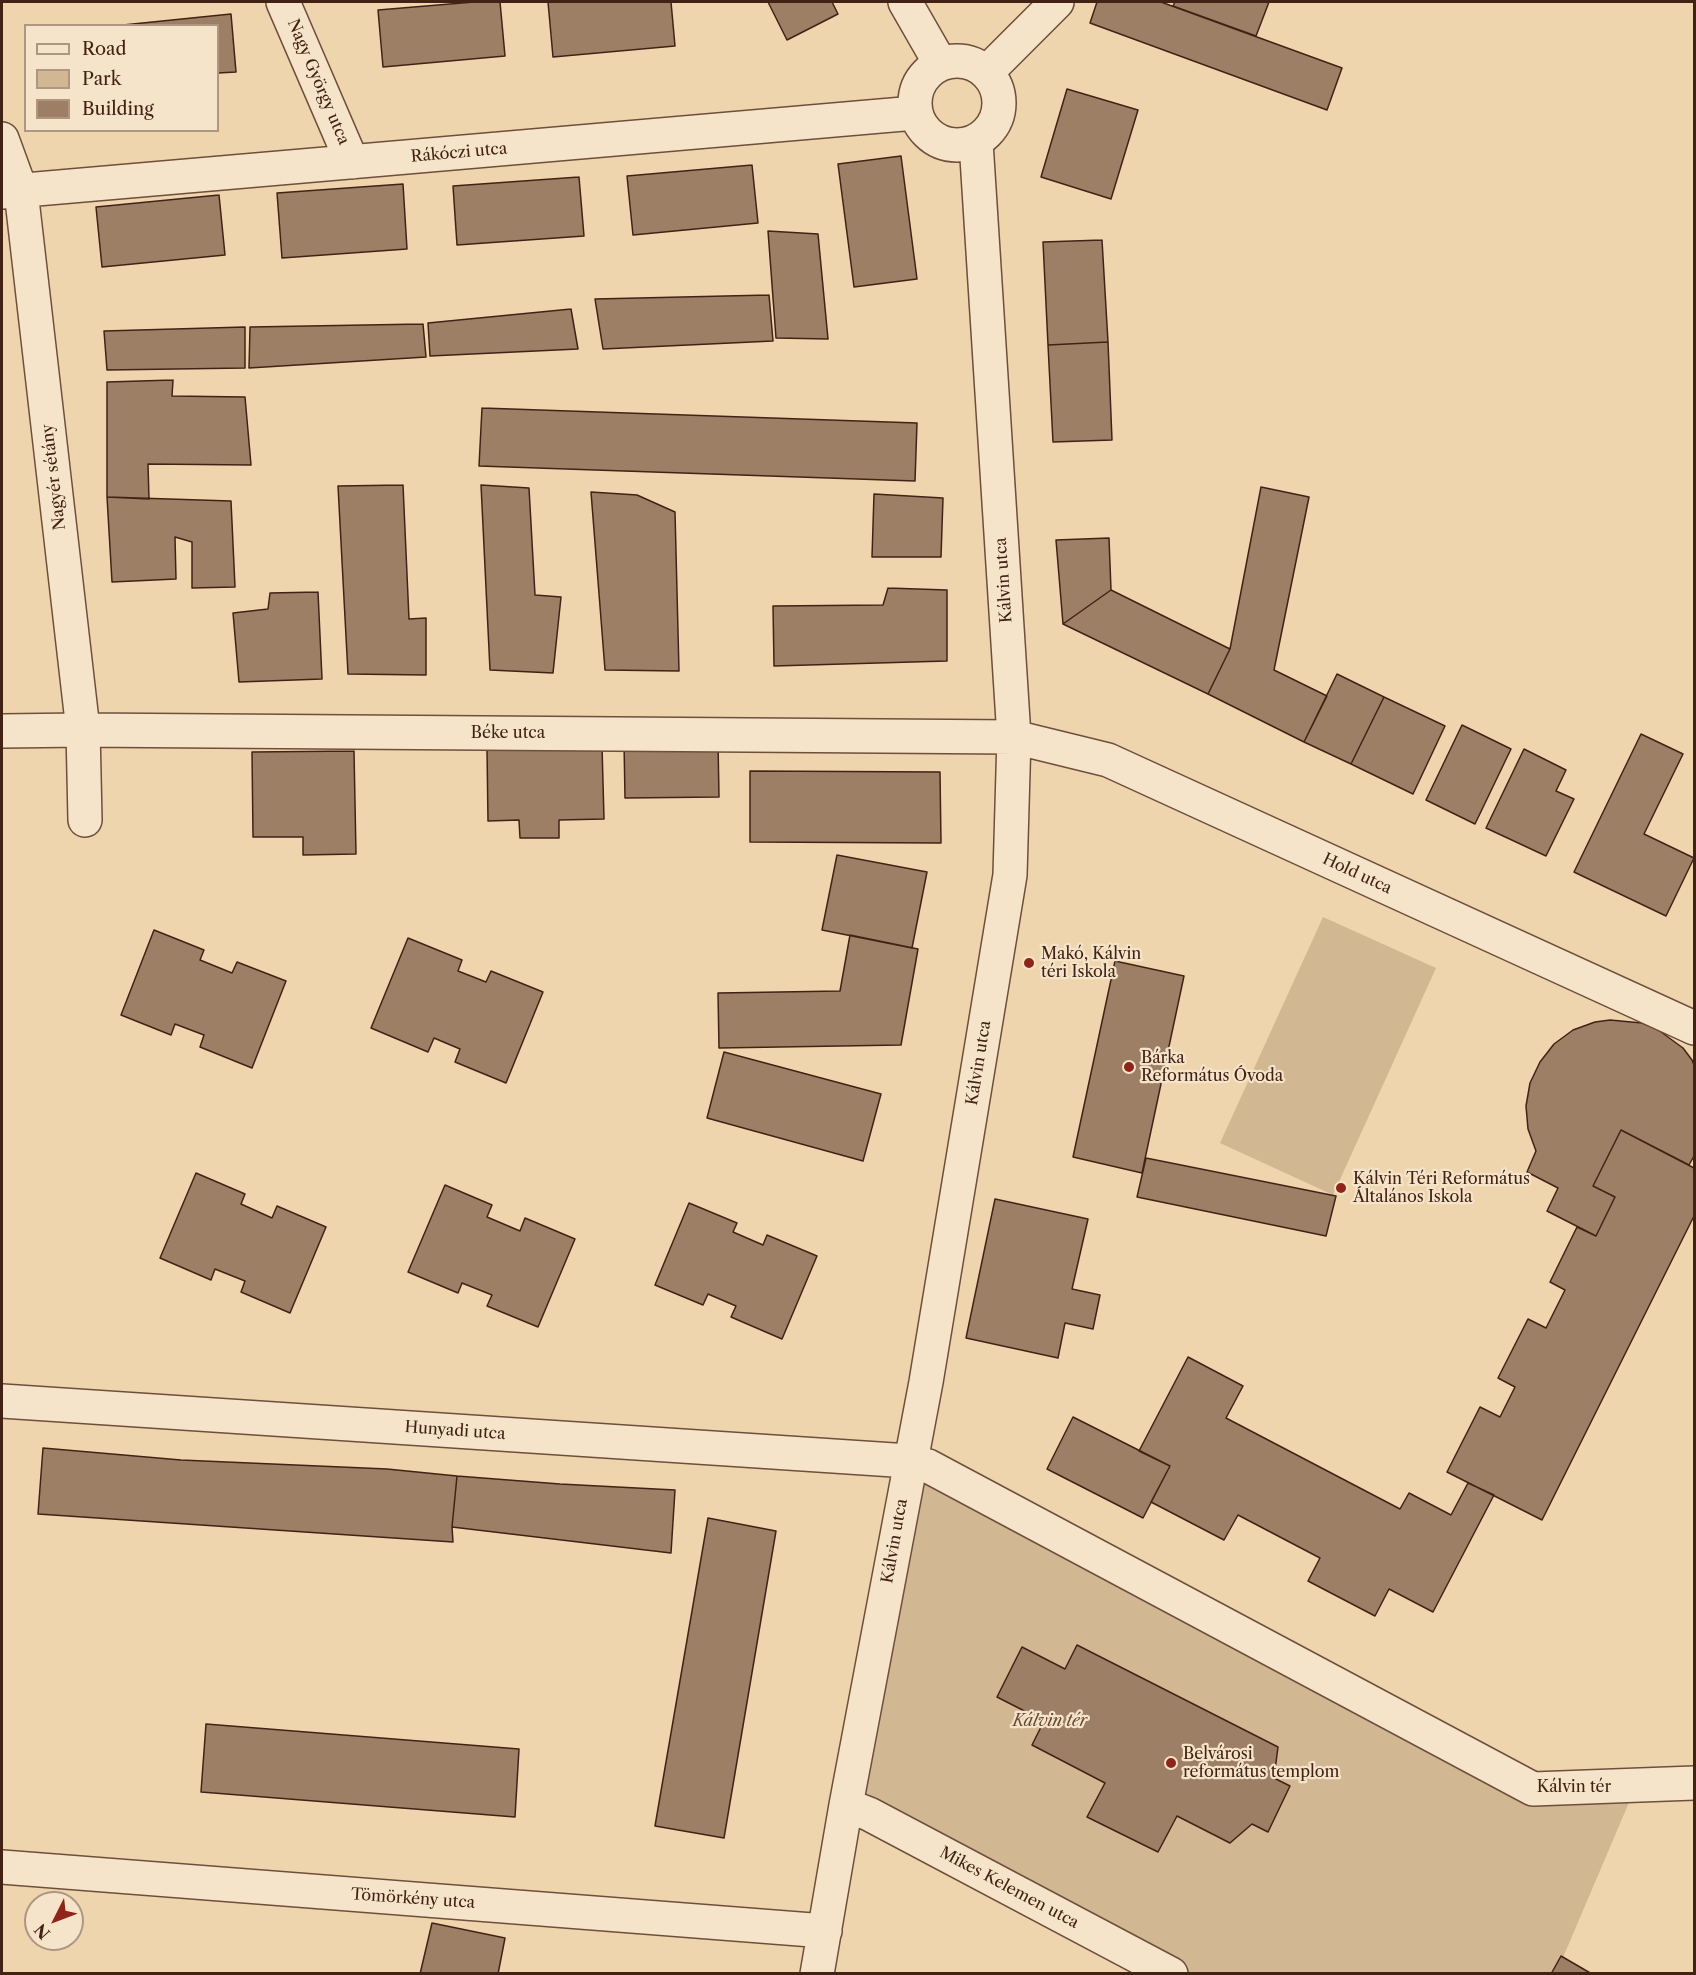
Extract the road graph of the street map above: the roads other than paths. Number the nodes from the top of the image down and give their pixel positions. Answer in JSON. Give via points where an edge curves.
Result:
{"nodes":[{"id":1,"x":284,"y":2,"type":"edge"},
{"id":2,"x":905,"y":2,"type":"edge"},
{"id":3,"x":1057,"y":2,"type":"edge"},
{"id":4,"x":940,"y":63,"type":"junction"},
{"id":5,"x":987,"y":72,"type":"junction"},
{"id":6,"x":915,"y":113,"type":"junction"},
{"id":7,"x":2,"y":138,"type":"edge"},
{"id":8,"x":976,"y":142,"type":"junction"},
{"id":9,"x":352,"y":162,"type":"junction"},
{"id":10,"x":11,"y":191,"type":"edge"},
{"id":11,"x":83,"y":730,"type":"junction"},
{"id":12,"x":2,"y":731,"type":"edge"},
{"id":13,"x":1014,"y":737,"type":"junction"},
{"id":14,"x":85,"y":820,"type":"dead end"},
{"id":15,"x":1695,"y":1028,"type":"edge"},
{"id":16,"x":2,"y":1401,"type":"edge"},
{"id":17,"x":909,"y":1461,"type":"junction"},
{"id":18,"x":1695,"y":1783,"type":"edge"},
{"id":19,"x":846,"y":1805,"type":"junction"},
{"id":20,"x":2,"y":1868,"type":"edge"},
{"id":21,"x":825,"y":1931,"type":"junction"},
{"id":22,"x":817,"y":1974,"type":"edge"},
{"id":23,"x":1171,"y":1974,"type":"edge"}],
"edges":[{"from":1,"to":9,"type":"street","name":"Nagy György utca"},
{"from":2,"to":4,"type":"street"},
{"from":3,"to":5,"type":"street"},
{"from":4,"to":5,"type":"street","via":[[965,60]]},
{"from":4,"to":6,"type":"street","via":[[918,84]]},
{"from":5,"to":8,"type":"street","via":[[1000,96],[996,122]]},
{"from":6,"to":8,"type":"street","via":[[928,135],[952,145]]},
{"from":6,"to":9,"type":"street","name":"Rákóczi utca"},
{"from":7,"to":10,"type":"street","name":"Nagyér sétány"},
{"from":8,"to":13,"type":"street","name":"Kálvin utca"},
{"from":9,"to":10,"type":"street","name":"Rákóczi utca"},
{"from":10,"to":11,"type":"street","name":"Nagyér sétány"},
{"from":11,"to":12,"type":"street","name":"Béke utca"},
{"from":11,"to":13,"type":"street","name":"Béke utca"},
{"from":11,"to":14,"type":"street","name":"Nagyér sétány"},
{"from":13,"to":15,"type":"street","name":"Hold utca","via":[[1108,760]]},
{"from":13,"to":17,"type":"street","name":"Kálvin utca","via":[[1010,875],[930,1359]]},
{"from":16,"to":17,"type":"street","name":"Hunyadi utca"},
{"from":17,"to":18,"type":"street","name":"Kálvin tér","via":[[928,1466],[1533,1789]]},
{"from":17,"to":19,"type":"street","name":"Kálvin utca"},
{"from":19,"to":21,"type":"street","name":"Kálvin utca"},
{"from":19,"to":23,"type":"street","name":"Mikes Kelemen utca"},
{"from":20,"to":21,"type":"street","name":"Tömörkény utca"},
{"from":21,"to":22,"type":"street","name":"Kálvin utca"}]}
